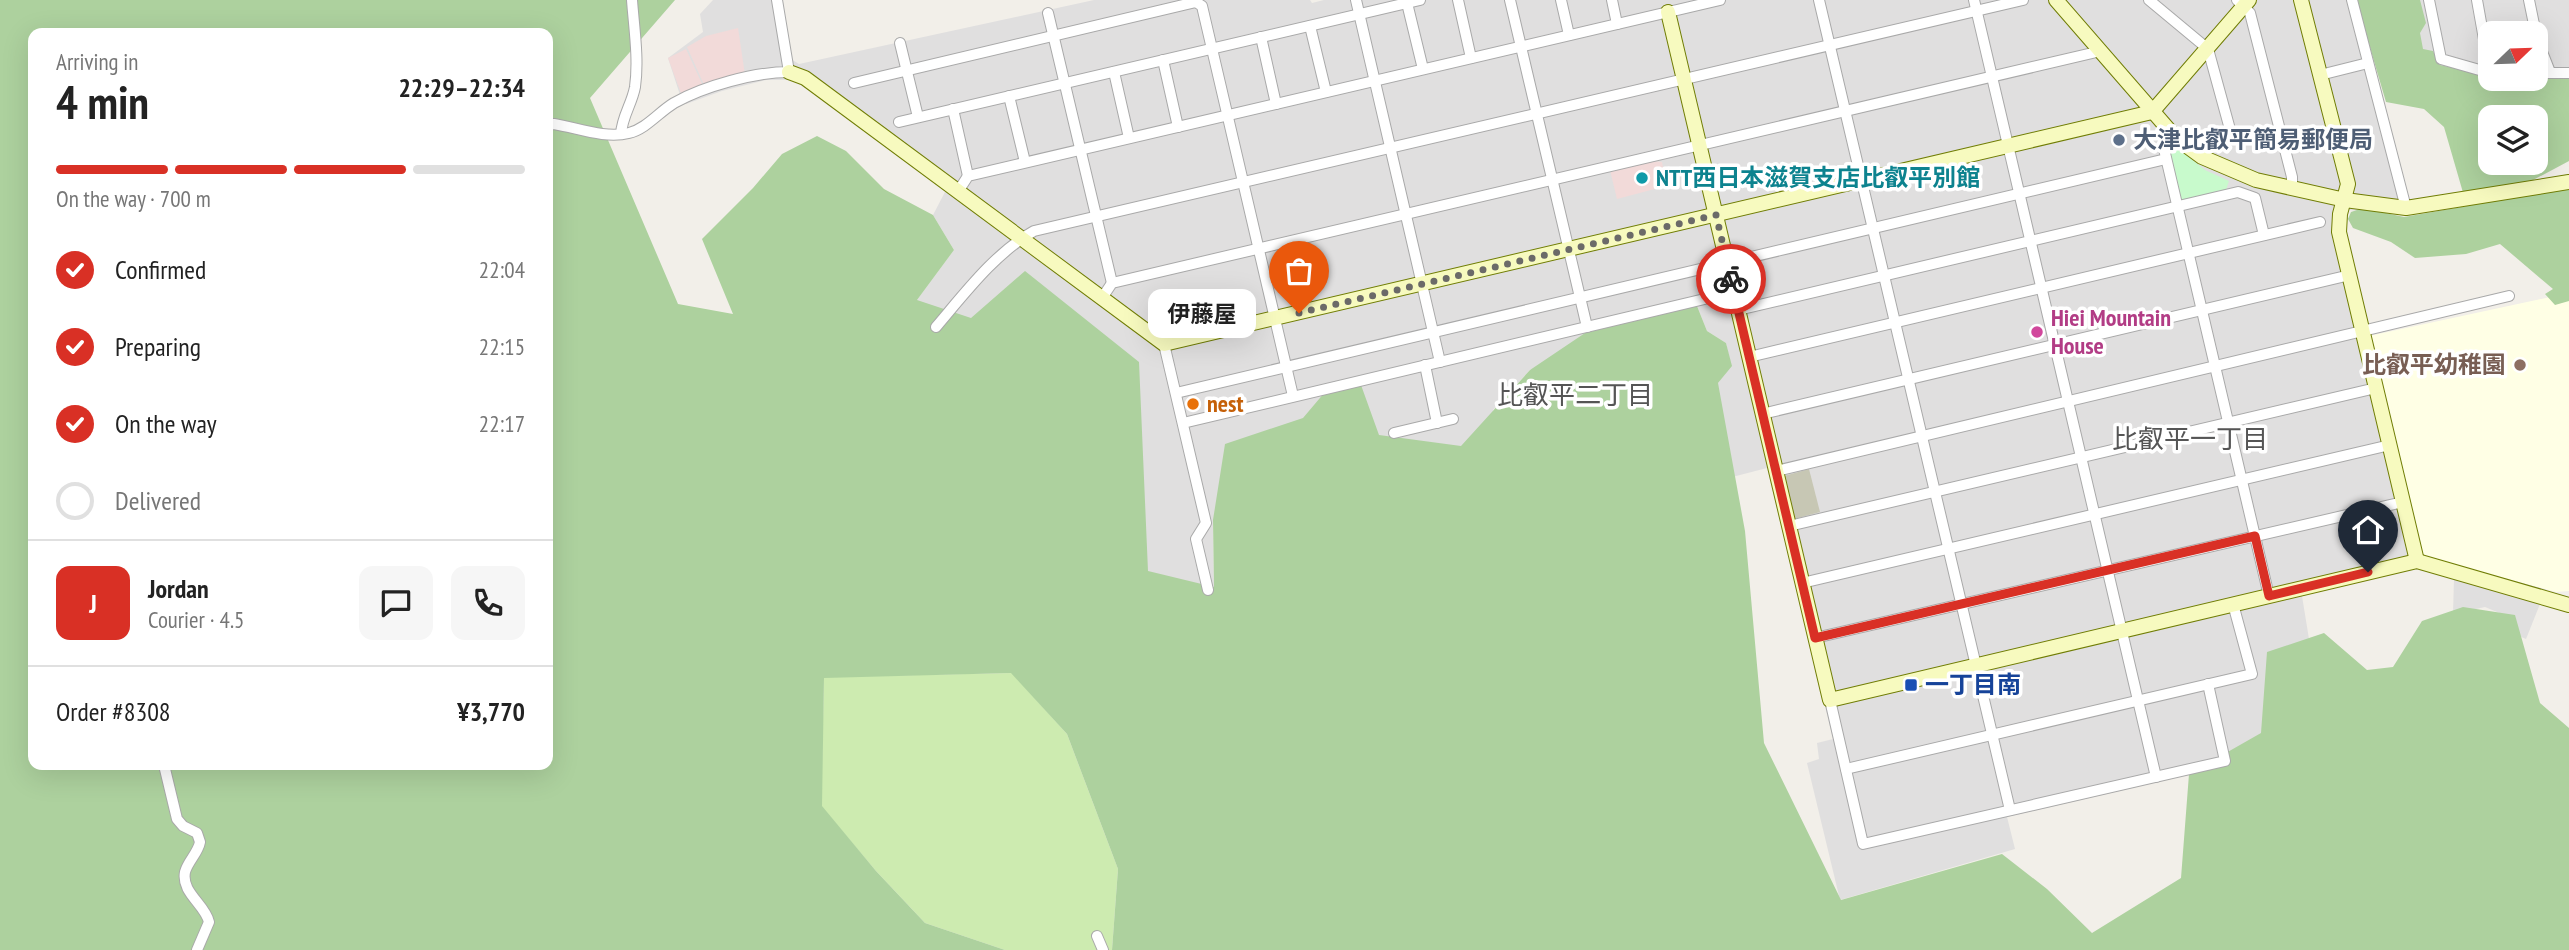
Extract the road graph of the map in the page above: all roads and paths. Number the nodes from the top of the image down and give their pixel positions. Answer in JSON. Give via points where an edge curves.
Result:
{"nodes":[{"id":1,"x":632,"y":0,"type":"edge"},
{"id":2,"x":777,"y":0,"type":"edge"},
{"id":3,"x":1356,"y":0,"type":"edge"},
{"id":4,"x":1420,"y":0,"type":"edge"},
{"id":5,"x":1458,"y":0,"type":"edge"},
{"id":6,"x":1510,"y":0,"type":"edge"},
{"id":7,"x":1561,"y":0,"type":"edge"},
{"id":8,"x":1612,"y":0,"type":"edge"},
{"id":9,"x":1720,"y":0,"type":"edge"},
{"id":10,"x":1819,"y":0,"type":"edge"},
{"id":11,"x":2023,"y":0,"type":"edge"},
{"id":12,"x":2056,"y":0,"type":"edge"},
{"id":13,"x":2149,"y":0,"type":"edge"},
{"id":14,"x":2301,"y":0,"type":"edge"},
{"id":15,"x":2351,"y":0,"type":"edge"},
{"id":16,"x":2429,"y":0,"type":"edge"},
{"id":17,"x":2477,"y":0,"type":"edge"},
{"id":18,"x":2529,"y":0,"type":"edge"},
{"id":19,"x":2244,"y":2,"type":"edge"},
{"id":20,"x":1407,"y":3,"type":"junction"},
{"id":21,"x":1975,"y":5,"type":"edge"},
{"id":22,"x":1667,"y":6,"type":"edge"},
{"id":23,"x":1048,"y":13,"type":"dead end"},
{"id":24,"x":1359,"y":14,"type":"junction"},
{"id":25,"x":1617,"y":24,"type":"junction"},
{"id":26,"x":1310,"y":26,"type":"junction"},
{"id":27,"x":1569,"y":35,"type":"junction"},
{"id":28,"x":1054,"y":36,"type":"junction"},
{"id":29,"x":1261,"y":37,"type":"junction"},
{"id":30,"x":900,"y":43,"type":"dead end"},
{"id":31,"x":1829,"y":45,"type":"junction"},
{"id":32,"x":1521,"y":47,"type":"junction"},
{"id":33,"x":1212,"y":49,"type":"junction"},
{"id":34,"x":2208,"y":49,"type":"junction"},
{"id":35,"x":2101,"y":51,"type":"junction"},
{"id":36,"x":1471,"y":58,"type":"junction"},
{"id":37,"x":1163,"y":60,"type":"junction"},
{"id":38,"x":2368,"y":63,"type":"junction"},
{"id":39,"x":1423,"y":69,"type":"junction"},
{"id":40,"x":907,"y":71,"type":"junction"},
{"id":41,"x":789,"y":72,"type":"junction"},
{"id":42,"x":1114,"y":72,"type":"junction"},
{"id":43,"x":2550,"y":72,"type":"joint"},
{"id":44,"x":2569,"y":73,"type":"edge"},
{"id":45,"x":2320,"y":75,"type":"junction"},
{"id":46,"x":1992,"y":77,"type":"junction"},
{"id":47,"x":1684,"y":79,"type":"junction"},
{"id":48,"x":1375,"y":81,"type":"junction"},
{"id":49,"x":854,"y":83,"type":"dead end"},
{"id":50,"x":1065,"y":83,"type":"junction"},
{"id":51,"x":1326,"y":92,"type":"junction"},
{"id":52,"x":1009,"y":96,"type":"junction"},
{"id":53,"x":1276,"y":104,"type":"junction"},
{"id":54,"x":953,"y":109,"type":"junction"},
{"id":55,"x":1845,"y":111,"type":"junction"},
{"id":56,"x":2152,"y":112,"type":"junction"},
{"id":57,"x":1536,"y":114,"type":"junction"},
{"id":58,"x":1227,"y":115,"type":"junction"},
{"id":59,"x":918,"y":117,"type":"junction"},
{"id":60,"x":900,"y":122,"type":"dead end"},
{"id":61,"x":553,"y":125,"type":"edge"},
{"id":62,"x":1178,"y":127,"type":"junction"},
{"id":63,"x":621,"y":134,"type":"junction"},
{"id":64,"x":1129,"y":138,"type":"junction"},
{"id":65,"x":1700,"y":145,"type":"junction"},
{"id":66,"x":2284,"y":145,"type":"junction"},
{"id":67,"x":2008,"y":146,"type":"junction"},
{"id":68,"x":1390,"y":148,"type":"junction"},
{"id":69,"x":1080,"y":150,"type":"junction"},
{"id":70,"x":1025,"y":162,"type":"junction"},
{"id":71,"x":968,"y":176,"type":"junction"},
{"id":72,"x":1552,"y":180,"type":"junction"},
{"id":73,"x":1861,"y":180,"type":"junction"},
{"id":74,"x":2569,"y":182,"type":"edge"},
{"id":75,"x":1243,"y":183,"type":"junction"},
{"id":76,"x":2291,"y":189,"type":"junction"},
{"id":77,"x":959,"y":190,"type":"junction"},
{"id":78,"x":2019,"y":194,"type":"junction"},
{"id":79,"x":2345,"y":200,"type":"junction"},
{"id":80,"x":2177,"y":206,"type":"junction"},
{"id":81,"x":2406,"y":208,"type":"junction"},
{"id":82,"x":1406,"y":214,"type":"junction"},
{"id":83,"x":1716,"y":215,"type":"junction"},
{"id":84,"x":1096,"y":217,"type":"junction"},
{"id":85,"x":2320,"y":222,"type":"dead end"},
{"id":86,"x":1873,"y":228,"type":"junction"},
{"id":87,"x":2264,"y":235,"type":"junction"},
{"id":88,"x":1022,"y":237,"type":"junction"},
{"id":89,"x":2030,"y":241,"type":"junction"},
{"id":90,"x":1259,"y":249,"type":"junction"},
{"id":91,"x":1568,"y":249,"type":"junction"},
{"id":92,"x":2188,"y":253,"type":"junction"},
{"id":93,"x":1727,"y":263,"type":"junction"},
{"id":94,"x":1884,"y":275,"type":"junction"},
{"id":95,"x":2350,"y":275,"type":"junction"},
{"id":96,"x":1112,"y":283,"type":"junction"},
{"id":97,"x":1422,"y":284,"type":"junction"},
{"id":98,"x":2041,"y":288,"type":"junction"},
{"id":99,"x":1734,"y":292,"type":"junction"},
{"id":100,"x":2509,"y":296,"type":"dead end"},
{"id":101,"x":1102,"y":298,"type":"junction"},
{"id":102,"x":1580,"y":298,"type":"junction"},
{"id":103,"x":1738,"y":310,"type":"junction"},
{"id":104,"x":2202,"y":310,"type":"junction"},
{"id":105,"x":1275,"y":318,"type":"junction"},
{"id":106,"x":1895,"y":323,"type":"junction"},
{"id":107,"x":936,"y":327,"type":"dead end"},
{"id":108,"x":1587,"y":327,"type":"junction"},
{"id":109,"x":2363,"y":331,"type":"junction"},
{"id":110,"x":1433,"y":332,"type":"junction"},
{"id":111,"x":1164,"y":344,"type":"junction"},
{"id":112,"x":2054,"y":344,"type":"junction"},
{"id":113,"x":1749,"y":357,"type":"junction"},
{"id":114,"x":1440,"y":362,"type":"junction"},
{"id":115,"x":1425,"y":365,"type":"junction"},
{"id":116,"x":2215,"y":366,"type":"junction"},
{"id":117,"x":1286,"y":367,"type":"junction"},
{"id":118,"x":1908,"y":379,"type":"junction"},
{"id":119,"x":2376,"y":388,"type":"junction"},
{"id":120,"x":1176,"y":393,"type":"junction"},
{"id":121,"x":1293,"y":396,"type":"junction"},
{"id":122,"x":2068,"y":401,"type":"junction"},
{"id":123,"x":1762,"y":414,"type":"junction"},
{"id":124,"x":1453,"y":419,"type":"dead end"},
{"id":125,"x":1183,"y":423,"type":"junction"},
{"id":126,"x":1437,"y":423,"type":"junction"},
{"id":127,"x":2228,"y":423,"type":"junction"},
{"id":128,"x":1394,"y":433,"type":"dead end"},
{"id":129,"x":1922,"y":436,"type":"junction"},
{"id":130,"x":2390,"y":445,"type":"junction"},
{"id":131,"x":2081,"y":457,"type":"junction"},
{"id":132,"x":1776,"y":471,"type":"junction"},
{"id":133,"x":2242,"y":480,"type":"junction"},
{"id":134,"x":1935,"y":492,"type":"junction"},
{"id":135,"x":2403,"y":502,"type":"junction"},
{"id":136,"x":2094,"y":514,"type":"junction"},
{"id":137,"x":1789,"y":526,"type":"junction"},
{"id":138,"x":2255,"y":536,"type":"junction"},
{"id":139,"x":1948,"y":548,"type":"junction"},
{"id":140,"x":2417,"y":561,"type":"junction"},
{"id":141,"x":2108,"y":570,"type":"junction"},
{"id":142,"x":1802,"y":583,"type":"junction"},
{"id":143,"x":1208,"y":590,"type":"dead end"},
{"id":144,"x":2269,"y":596,"type":"junction"},
{"id":145,"x":1961,"y":604,"type":"junction"},
{"id":146,"x":2233,"y":604,"type":"junction"},
{"id":147,"x":2569,"y":606,"type":"edge"},
{"id":148,"x":2122,"y":631,"type":"junction"},
{"id":149,"x":1815,"y":638,"type":"junction"},
{"id":150,"x":1976,"y":665,"type":"junction"},
{"id":151,"x":2208,"y":684,"type":"junction"},
{"id":152,"x":1830,"y":700,"type":"junction"},
{"id":153,"x":2138,"y":701,"type":"junction"},
{"id":154,"x":1992,"y":735,"type":"junction"},
{"id":155,"x":1846,"y":769,"type":"junction"},
{"id":156,"x":165,"y":770,"type":"edge"},
{"id":157,"x":2156,"y":777,"type":"junction"},
{"id":158,"x":2010,"y":810,"type":"junction"},
{"id":159,"x":1097,"y":936,"type":"dead end"},
{"id":160,"x":197,"y":950,"type":"edge"},
{"id":161,"x":1103,"y":950,"type":"edge"}],
"edges":[{"from":1,"to":63,"type":"street","via":[[635,88]]},
{"from":2,"to":41,"type":"street"},
{"from":3,"to":24,"type":"street"},
{"from":4,"to":20,"type":"street"},
{"from":5,"to":36,"type":"street"},
{"from":6,"to":32,"type":"street"},
{"from":7,"to":27,"type":"street"},
{"from":8,"to":25,"type":"street"},
{"from":9,"to":22,"type":"street"},
{"from":10,"to":31,"type":"street"},
{"from":11,"to":21,"type":"street"},
{"from":12,"to":35,"type":"street"},
{"from":13,"to":34,"type":"street"},
{"from":14,"to":45,"type":"street"},
{"from":15,"to":38,"type":"street"},
{"from":16,"to":17,"type":"street","via":[[2441,59],[2490,74]]},
{"from":18,"to":43,"type":"street"},
{"from":19,"to":34,"type":"street"},
{"from":19,"to":66,"type":"street"},
{"from":20,"to":24,"type":"street"},
{"from":20,"to":39,"type":"street"},
{"from":21,"to":31,"type":"street"},
{"from":21,"to":46,"type":"street"},
{"from":22,"to":25,"type":"street"},
{"from":22,"to":47,"type":"street"},
{"from":23,"to":28,"type":"street"},
{"from":24,"to":26,"type":"street"},
{"from":24,"to":48,"type":"street"},
{"from":25,"to":27,"type":"street"},
{"from":26,"to":29,"type":"street"},
{"from":26,"to":51,"type":"street"},
{"from":27,"to":32,"type":"street"},
{"from":28,"to":33,"type":"street","via":[[1196,2],[1202,6]]},
{"from":28,"to":40,"type":"street"},
{"from":28,"to":50,"type":"street"},
{"from":29,"to":33,"type":"street"},
{"from":29,"to":53,"type":"street"},
{"from":30,"to":40,"type":"street"},
{"from":31,"to":47,"type":"street"},
{"from":31,"to":55,"type":"street"},
{"from":32,"to":36,"type":"street"},
{"from":32,"to":57,"type":"street"},
{"from":33,"to":37,"type":"street"},
{"from":33,"to":58,"type":"street"},
{"from":34,"to":56,"type":"street"},
{"from":34,"to":66,"type":"street","via":[[2231,133]]},
{"from":35,"to":46,"type":"street"},
{"from":35,"to":56,"type":"street"},
{"from":36,"to":39,"type":"street"},
{"from":37,"to":42,"type":"street"},
{"from":37,"to":62,"type":"street"},
{"from":38,"to":45,"type":"street"},
{"from":38,"to":81,"type":"street"},
{"from":39,"to":48,"type":"street"},
{"from":40,"to":49,"type":"street"},
{"from":40,"to":59,"type":"street"},
{"from":41,"to":63,"type":"street","via":[[735,80],[697,93],[664,109],[638,130]]},
{"from":41,"to":77,"type":"street","via":[[805,78]]},
{"from":42,"to":50,"type":"street"},
{"from":42,"to":64,"type":"street"},
{"from":43,"to":44,"type":"street"},
{"from":45,"to":79,"type":"street","via":[[2348,184]]},
{"from":46,"to":55,"type":"street"},
{"from":46,"to":67,"type":"street"},
{"from":47,"to":57,"type":"street"},
{"from":47,"to":65,"type":"street"},
{"from":48,"to":51,"type":"street"},
{"from":48,"to":68,"type":"street"},
{"from":50,"to":52,"type":"street"},
{"from":50,"to":69,"type":"street"},
{"from":51,"to":53,"type":"street"},
{"from":52,"to":54,"type":"street"},
{"from":52,"to":70,"type":"street"},
{"from":53,"to":58,"type":"street"},
{"from":54,"to":59,"type":"street"},
{"from":54,"to":71,"type":"street"},
{"from":55,"to":65,"type":"street"},
{"from":55,"to":73,"type":"street"},
{"from":56,"to":67,"type":"street"},
{"from":56,"to":76,"type":"street","via":[[2202,157]]},
{"from":57,"to":68,"type":"street"},
{"from":57,"to":72,"type":"street"},
{"from":58,"to":62,"type":"street"},
{"from":58,"to":75,"type":"street"},
{"from":59,"to":60,"type":"street"},
{"from":61,"to":63,"type":"street"},
{"from":62,"to":64,"type":"street"},
{"from":64,"to":69,"type":"street"},
{"from":65,"to":72,"type":"street"},
{"from":65,"to":83,"type":"street"},
{"from":66,"to":76,"type":"street"},
{"from":67,"to":73,"type":"street"},
{"from":67,"to":78,"type":"street"},
{"from":68,"to":75,"type":"street"},
{"from":68,"to":82,"type":"street"},
{"from":69,"to":70,"type":"street"},
{"from":69,"to":84,"type":"street"},
{"from":70,"to":71,"type":"street"},
{"from":71,"to":77,"type":"street"},
{"from":72,"to":82,"type":"street"},
{"from":72,"to":91,"type":"street"},
{"from":73,"to":83,"type":"street"},
{"from":73,"to":86,"type":"street"},
{"from":74,"to":81,"type":"street"},
{"from":75,"to":84,"type":"street"},
{"from":75,"to":90,"type":"street"},
{"from":76,"to":79,"type":"street"},
{"from":77,"to":88,"type":"street"},
{"from":78,"to":80,"type":"street","via":[[2165,154]]},
{"from":78,"to":86,"type":"street"},
{"from":78,"to":89,"type":"street"},
{"from":79,"to":81,"type":"street"},
{"from":79,"to":95,"type":"street","via":[[2339,232]]},
{"from":80,"to":87,"type":"street","via":[[2238,192],[2255,198]]},
{"from":80,"to":89,"type":"street"},
{"from":80,"to":92,"type":"street"},
{"from":82,"to":90,"type":"street"},
{"from":82,"to":97,"type":"street"},
{"from":83,"to":91,"type":"street"},
{"from":83,"to":93,"type":"street"},
{"from":84,"to":88,"type":"street","via":[[1034,230]]},
{"from":84,"to":96,"type":"street"},
{"from":85,"to":87,"type":"street"},
{"from":86,"to":93,"type":"street"},
{"from":86,"to":94,"type":"street"},
{"from":87,"to":92,"type":"street"},
{"from":88,"to":101,"type":"street"},
{"from":88,"to":107,"type":"street","via":[[973,283]]},
{"from":89,"to":94,"type":"street"},
{"from":89,"to":98,"type":"street"},
{"from":90,"to":96,"type":"street"},
{"from":90,"to":105,"type":"street"},
{"from":91,"to":97,"type":"street"},
{"from":91,"to":102,"type":"street"},
{"from":92,"to":98,"type":"street"},
{"from":92,"to":104,"type":"street"},
{"from":93,"to":99,"type":"street"},
{"from":93,"to":102,"type":"street"},
{"from":94,"to":103,"type":"street"},
{"from":94,"to":106,"type":"street"},
{"from":95,"to":104,"type":"street"},
{"from":95,"to":109,"type":"street"},
{"from":96,"to":101,"type":"street"},
{"from":97,"to":105,"type":"street"},
{"from":97,"to":110,"type":"street"},
{"from":98,"to":106,"type":"street"},
{"from":98,"to":112,"type":"street"},
{"from":99,"to":103,"type":"street"},
{"from":99,"to":108,"type":"street"},
{"from":100,"to":109,"type":"street"},
{"from":101,"to":111,"type":"street"},
{"from":102,"to":108,"type":"street"},
{"from":102,"to":110,"type":"street"},
{"from":103,"to":113,"type":"street"},
{"from":104,"to":112,"type":"street"},
{"from":104,"to":116,"type":"street"},
{"from":105,"to":111,"type":"street"},
{"from":105,"to":117,"type":"street"},
{"from":106,"to":113,"type":"street"},
{"from":106,"to":118,"type":"street"},
{"from":108,"to":114,"type":"street"},
{"from":109,"to":116,"type":"street"},
{"from":109,"to":119,"type":"street"},
{"from":110,"to":114,"type":"street"},
{"from":110,"to":117,"type":"street"},
{"from":111,"to":120,"type":"street"},
{"from":112,"to":118,"type":"street"},
{"from":112,"to":122,"type":"street"},
{"from":113,"to":123,"type":"street"},
{"from":114,"to":115,"type":"street"},
{"from":115,"to":121,"type":"street"},
{"from":115,"to":126,"type":"street"},
{"from":116,"to":122,"type":"street"},
{"from":116,"to":127,"type":"street"},
{"from":117,"to":120,"type":"street"},
{"from":117,"to":121,"type":"street"},
{"from":118,"to":123,"type":"street"},
{"from":118,"to":129,"type":"street"},
{"from":119,"to":127,"type":"street"},
{"from":119,"to":130,"type":"street"},
{"from":120,"to":125,"type":"street"},
{"from":121,"to":125,"type":"street"},
{"from":122,"to":129,"type":"street"},
{"from":122,"to":131,"type":"street"},
{"from":123,"to":132,"type":"street"},
{"from":124,"to":126,"type":"street"},
{"from":125,"to":143,"type":"street","via":[[1206,523],[1196,539]]},
{"from":126,"to":128,"type":"street"},
{"from":127,"to":131,"type":"street"},
{"from":127,"to":133,"type":"street"},
{"from":129,"to":132,"type":"street"},
{"from":129,"to":134,"type":"street"},
{"from":130,"to":133,"type":"street"},
{"from":130,"to":135,"type":"street"},
{"from":131,"to":134,"type":"street"},
{"from":131,"to":136,"type":"street"},
{"from":132,"to":137,"type":"street"},
{"from":133,"to":136,"type":"street"},
{"from":133,"to":138,"type":"street"},
{"from":134,"to":137,"type":"street"},
{"from":134,"to":139,"type":"street"},
{"from":135,"to":138,"type":"street"},
{"from":135,"to":140,"type":"street"},
{"from":136,"to":139,"type":"street"},
{"from":136,"to":141,"type":"street"},
{"from":137,"to":142,"type":"street"},
{"from":138,"to":141,"type":"street"},
{"from":138,"to":144,"type":"street"},
{"from":139,"to":142,"type":"street"},
{"from":139,"to":145,"type":"street"},
{"from":140,"to":144,"type":"street"},
{"from":140,"to":147,"type":"street"},
{"from":141,"to":145,"type":"street"},
{"from":141,"to":148,"type":"street"},
{"from":142,"to":149,"type":"street"},
{"from":144,"to":146,"type":"street"},
{"from":145,"to":149,"type":"street"},
{"from":145,"to":150,"type":"street"},
{"from":146,"to":148,"type":"street"},
{"from":146,"to":151,"type":"street","via":[[2252,674]]},
{"from":148,"to":150,"type":"street"},
{"from":148,"to":153,"type":"street"},
{"from":149,"to":152,"type":"street"},
{"from":150,"to":152,"type":"street"},
{"from":150,"to":154,"type":"street"},
{"from":151,"to":153,"type":"street"},
{"from":151,"to":157,"type":"street","via":[[2225,761]]},
{"from":152,"to":155,"type":"street"},
{"from":153,"to":154,"type":"street"},
{"from":153,"to":157,"type":"street"},
{"from":154,"to":155,"type":"street"},
{"from":154,"to":158,"type":"street"},
{"from":155,"to":158,"type":"street","via":[[1863,844]]},
{"from":156,"to":160,"type":"street","via":[[177,819],[197,833],[200,842],[185,875],[186,886],[209,922]]},
{"from":157,"to":158,"type":"street"},
{"from":159,"to":161,"type":"street"}]}
